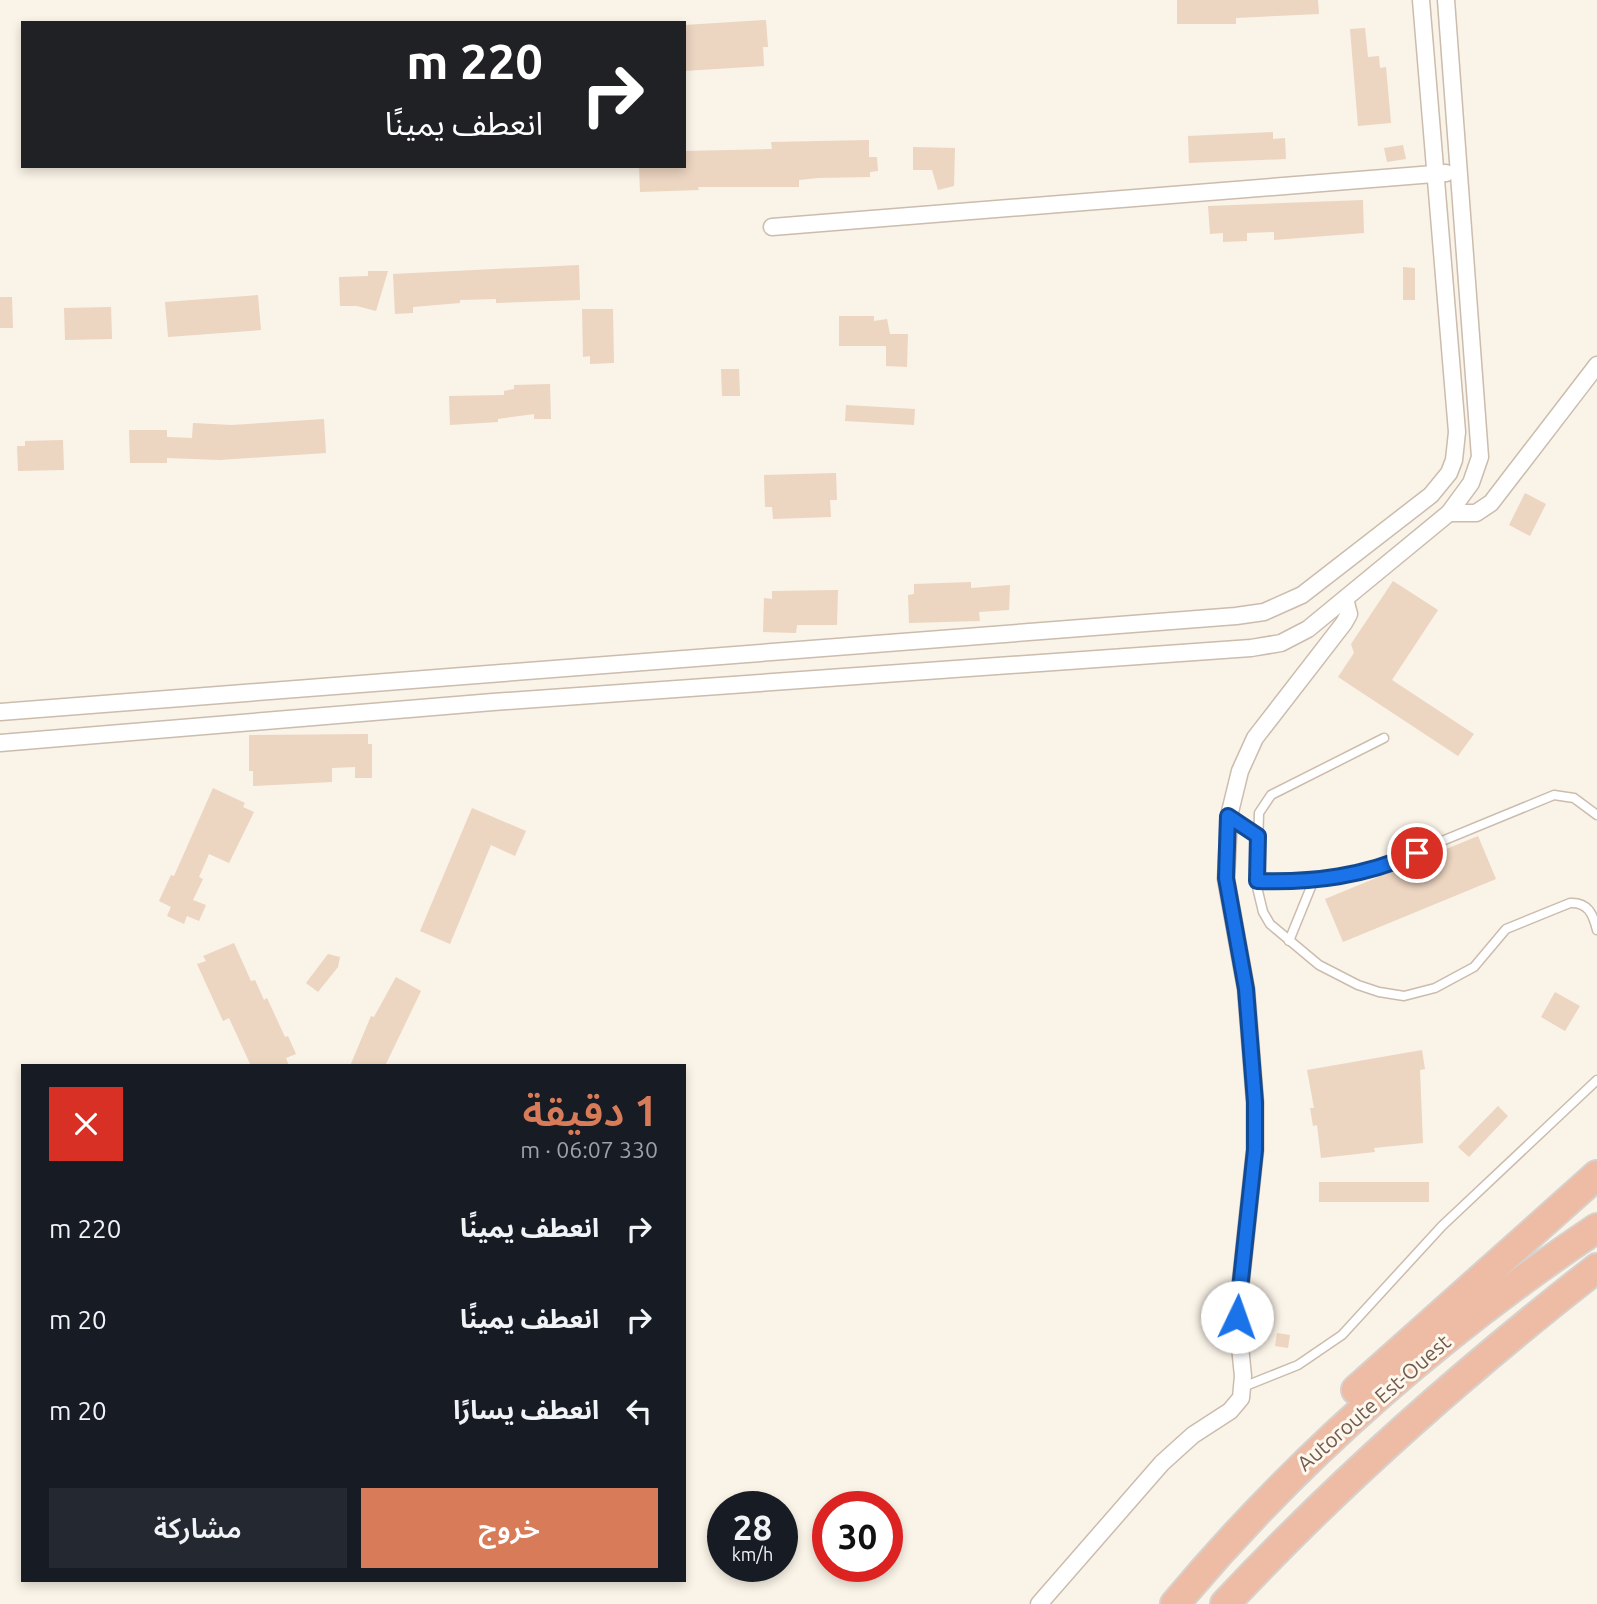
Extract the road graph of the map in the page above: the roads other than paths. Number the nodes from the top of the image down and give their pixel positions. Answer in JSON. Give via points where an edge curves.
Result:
{"nodes":[{"id":1,"x":1421,"y":0,"type":"edge"},
{"id":2,"x":1446,"y":0,"type":"edge"},
{"id":3,"x":1459,"y":173,"type":"junction"},
{"id":4,"x":1435,"y":174,"type":"junction"},
{"id":5,"x":772,"y":227,"type":"dead end"},
{"id":6,"x":1597,"y":365,"type":"edge"},
{"id":7,"x":1449,"y":513,"type":"junction"},
{"id":8,"x":1345,"y":599,"type":"junction"},
{"id":9,"x":0,"y":712,"type":"edge"},
{"id":10,"x":1384,"y":738,"type":"dead end"},
{"id":11,"x":0,"y":743,"type":"edge"},
{"id":12,"x":1597,"y":814,"type":"edge"},
{"id":13,"x":1228,"y":816,"type":"junction"},
{"id":14,"x":1258,"y":836,"type":"junction"},
{"id":15,"x":1257,"y":881,"type":"junction"},
{"id":16,"x":1313,"y":882,"type":"junction"},
{"id":17,"x":1597,"y":930,"type":"edge"},
{"id":18,"x":1289,"y":941,"type":"junction"},
{"id":19,"x":1597,"y":1080,"type":"edge"},
{"id":20,"x":1597,"y":1175,"type":"edge"},
{"id":21,"x":1597,"y":1227,"type":"edge"},
{"id":22,"x":1597,"y":1268,"type":"edge"},
{"id":23,"x":1243,"y":1387,"type":"junction"},
{"id":24,"x":1303,"y":1463,"type":"junction"},
{"id":25,"x":1039,"y":1604,"type":"edge"},
{"id":26,"x":1175,"y":1604,"type":"edge"},
{"id":27,"x":1225,"y":1604,"type":"edge"}],
"edges":[{"from":1,"to":4,"type":"street"},
{"from":2,"to":3,"type":"street"},
{"from":3,"to":4,"type":"street"},
{"from":3,"to":7,"type":"street","via":[[1480,444],[1471,483]]},
{"from":4,"to":5,"type":"street"},
{"from":4,"to":9,"type":"street","via":[[1457,432],[1454,460],[1432,495],[1314,587],[1277,607],[1236,616]]},
{"from":6,"to":7,"type":"street","via":[[1491,503],[1476,513]]},
{"from":7,"to":8,"type":"street"},
{"from":8,"to":11,"type":"street","via":[[1308,629],[1266,646]]},
{"from":8,"to":13,"type":"street","via":[[1349,614],[1344,623],[1255,738]]},
{"from":10,"to":14,"type":"lane","via":[[1271,795],[1259,813]]},
{"from":12,"to":16,"type":"lane","via":[[1574,798],[1545,797],[1392,864]]},
{"from":13,"to":14,"type":"lane"},
{"from":13,"to":23,"type":"street","via":[[1226,878],[1246,989],[1255,1102],[1255,1150],[1237,1317]]},
{"from":14,"to":15,"type":"lane"},
{"from":15,"to":16,"type":"lane"},
{"from":15,"to":18,"type":"lane","via":[[1263,912]]},
{"from":16,"to":18,"type":"lane"},
{"from":17,"to":18,"type":"lane","via":[[1590,910],[1570,904],[1506,929],[1463,974],[1404,996],[1335,975]]},
{"from":19,"to":23,"type":"lane","via":[[1442,1226],[1342,1335],[1298,1365]]},
{"from":20,"to":24,"type":"highway","via":[[1331,1412],[1318,1428]]},
{"from":21,"to":24,"type":"highway","name":"Autoroute Est-Ouest","via":[[1411,1367]]},
{"from":22,"to":27,"type":"highway","name":"Autoroute Est-Ouest","via":[[1436,1399]]},
{"from":23,"to":25,"type":"street","via":[[1230,1411],[1162,1463]]},
{"from":24,"to":26,"type":"highway","name":"Autoroute Est-Ouest"}]}
